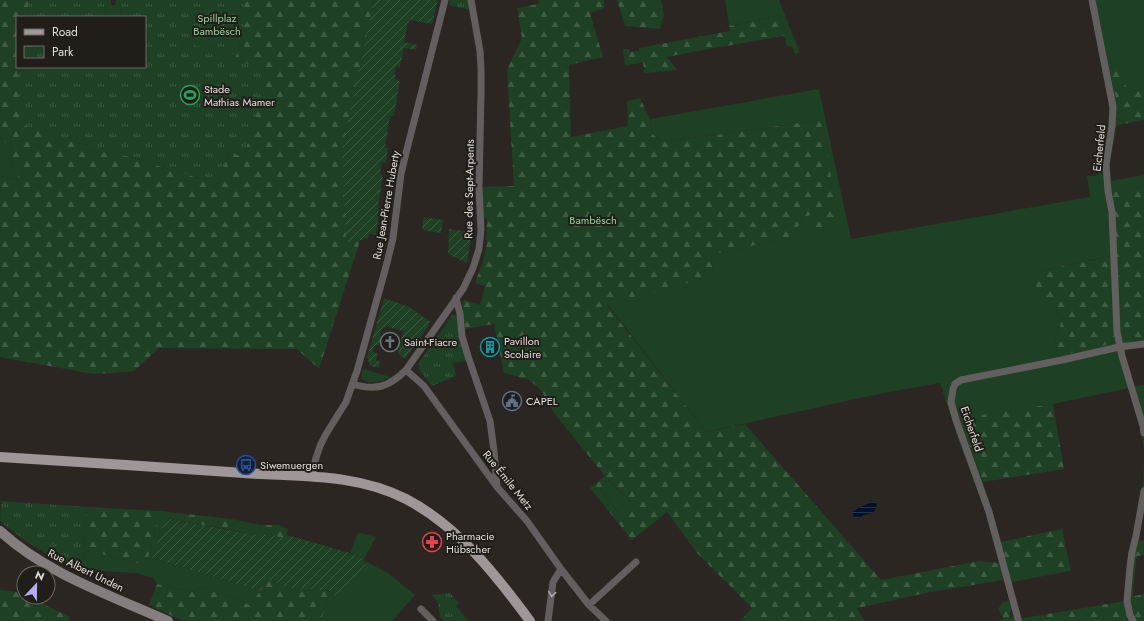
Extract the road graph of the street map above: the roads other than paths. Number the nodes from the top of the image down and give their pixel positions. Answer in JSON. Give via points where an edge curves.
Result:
{"nodes":[{"id":1,"x":445,"y":0,"type":"edge"},
{"id":2,"x":471,"y":0,"type":"edge"},
{"id":3,"x":1092,"y":0,"type":"edge"},
{"id":4,"x":456,"y":298,"type":"junction"},
{"id":5,"x":1144,"y":344,"type":"edge"},
{"id":6,"x":1119,"y":347,"type":"junction"},
{"id":7,"x":406,"y":370,"type":"junction"},
{"id":8,"x":352,"y":384,"type":"junction"},
{"id":9,"x":1144,"y":433,"type":"edge"},
{"id":10,"x":0,"y":457,"type":"edge"},
{"id":11,"x":312,"y":476,"type":"junction"},
{"id":12,"x":497,"y":487,"type":"junction"},
{"id":13,"x":1144,"y":491,"type":"edge"},
{"id":14,"x":0,"y":531,"type":"edge"},
{"id":15,"x":636,"y":562,"type":"dead end"},
{"id":16,"x":561,"y":569,"type":"junction"},
{"id":17,"x":589,"y":606,"type":"junction"},
{"id":18,"x":421,"y":609,"type":"dead end"},
{"id":19,"x":1018,"y":619,"type":"dead end"},
{"id":20,"x":167,"y":621,"type":"edge"},
{"id":21,"x":433,"y":621,"type":"edge"},
{"id":22,"x":530,"y":621,"type":"edge"},
{"id":23,"x":548,"y":621,"type":"edge"},
{"id":24,"x":606,"y":621,"type":"edge"},
{"id":25,"x":1133,"y":621,"type":"edge"}],
"edges":[{"from":1,"to":8,"type":"street","name":"Rue Jean-Pierre Huberty","via":[[406,153],[387,263]]},
{"from":2,"to":4,"type":"street","name":"Rue des Sept-Arpents","via":[[481,68],[480,230],[473,268]]},
{"from":3,"to":6,"type":"street","name":"Eicherfeld","via":[[1113,107],[1106,176],[1112,213],[1116,332]]},
{"from":4,"to":7,"type":"street","name":"Rue des Sept-Arpents"},
{"from":4,"to":12,"type":"street","via":[[462,336],[490,421]]},
{"from":5,"to":6,"type":"street","name":"Eicherfeld"},
{"from":6,"to":9,"type":"street","name":"Eicherfeld"},
{"from":6,"to":19,"type":"street","name":"Eicherfeld","via":[[961,380],[953,389],[951,402],[956,420],[989,512]]},
{"from":7,"to":8,"type":"street","name":"Rue des Sept-Arpents","via":[[390,383],[376,387]]},
{"from":7,"to":12,"type":"street","name":"Rue Émile Metz","via":[[424,386]]},
{"from":8,"to":11,"type":"street","name":"Rue Jean-Pierre Huberty","via":[[346,402],[320,446]]},
{"from":10,"to":11,"type":"main road"},
{"from":11,"to":22,"type":"main road","via":[[372,486],[406,499],[432,516],[466,544]]},
{"from":12,"to":16,"type":"street","name":"Rue Émile Metz","via":[[527,521]]},
{"from":13,"to":25,"type":"street","via":[[1132,552],[1129,587],[1128,601]]},
{"from":14,"to":20,"type":"main road","name":"Rue Albert Unden","via":[[30,555],[53,568]]},
{"from":15,"to":17,"type":"street"},
{"from":16,"to":17,"type":"street","name":"Rue Émile Metz"},
{"from":16,"to":23,"type":"street","one_way":true,"via":[[553,582]]},
{"from":17,"to":24,"type":"street","name":"Rue Émile Metz"},
{"from":18,"to":21,"type":"street"}]}
